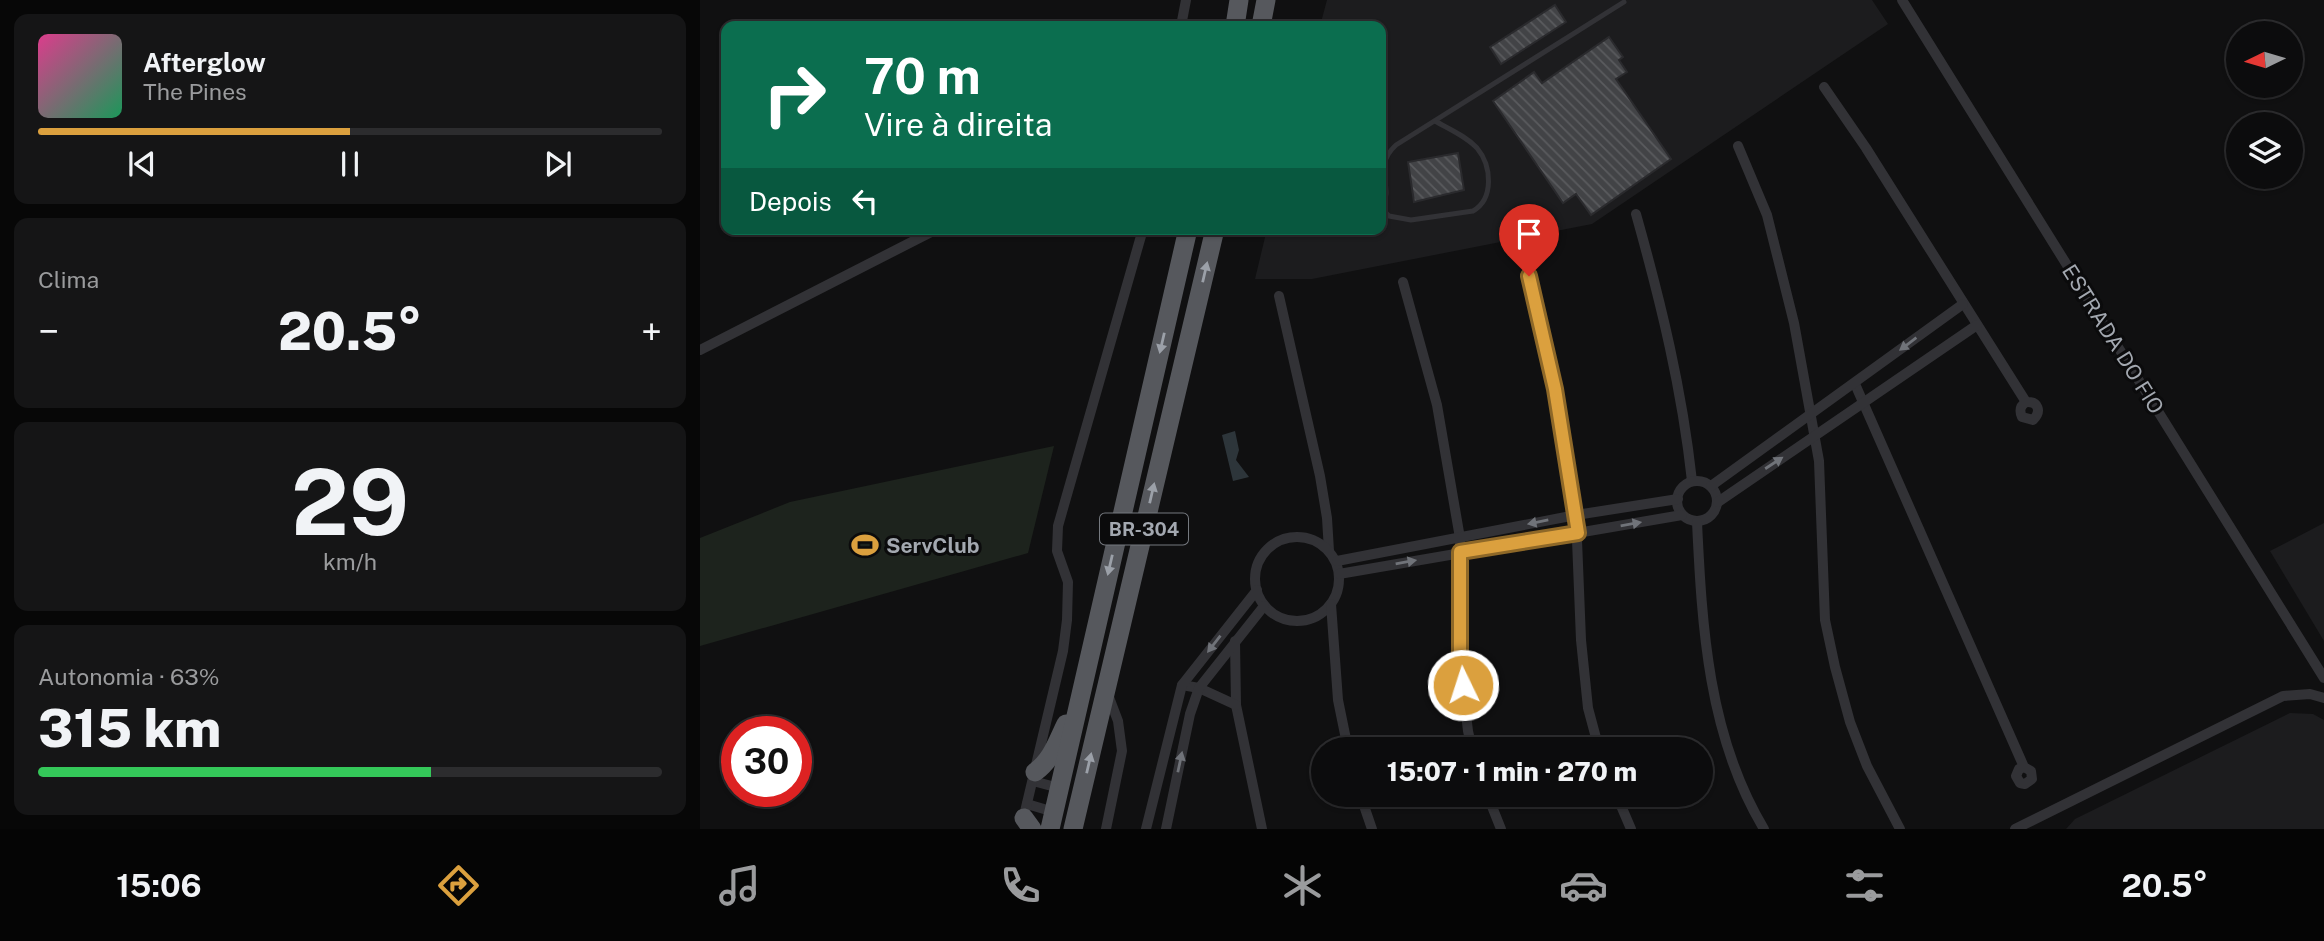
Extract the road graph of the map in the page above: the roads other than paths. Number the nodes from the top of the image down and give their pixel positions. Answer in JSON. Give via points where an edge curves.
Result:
{"nodes":[{"id":1,"x":1185,"y":0,"type":"edge"},
{"id":2,"x":1239,"y":0,"type":"edge"},
{"id":3,"x":1266,"y":0,"type":"edge"},
{"id":4,"x":1902,"y":0,"type":"edge"},
{"id":5,"x":1625,"y":2,"type":"dead end"},
{"id":6,"x":1182,"y":21,"type":"edge"},
{"id":7,"x":1236,"y":21,"type":"edge"},
{"id":8,"x":1262,"y":21,"type":"edge"},
{"id":9,"x":1824,"y":87,"type":"dead end"},
{"id":10,"x":1435,"y":121,"type":"junction"},
{"id":11,"x":1738,"y":146,"type":"dead end"},
{"id":12,"x":1386,"y":158,"type":"edge"},
{"id":13,"x":1386,"y":213,"type":"edge"},
{"id":14,"x":1636,"y":214,"type":"dead end"},
{"id":15,"x":925,"y":235,"type":"edge"},
{"id":16,"x":1141,"y":235,"type":"edge"},
{"id":17,"x":1187,"y":235,"type":"edge"},
{"id":18,"x":1214,"y":235,"type":"edge"},
{"id":19,"x":1524,"y":255,"type":"dead end"},
{"id":20,"x":1402,"y":282,"type":"dead end"},
{"id":21,"x":1279,"y":296,"type":"dead end"},
{"id":22,"x":1963,"y":303,"type":"junction"},
{"id":23,"x":1977,"y":325,"type":"junction"},
{"id":24,"x":700,"y":350,"type":"edge"},
{"id":25,"x":1855,"y":384,"type":"junction"},
{"id":26,"x":1863,"y":401,"type":"junction"},
{"id":27,"x":2026,"y":402,"type":"dead end"},
{"id":28,"x":1811,"y":415,"type":"junction"},
{"id":29,"x":1815,"y":435,"type":"junction"},
{"id":30,"x":1692,"y":481,"type":"junction"},
{"id":31,"x":1711,"y":486,"type":"junction"},
{"id":32,"x":1678,"y":499,"type":"junction"},
{"id":33,"x":1718,"y":502,"type":"junction"},
{"id":34,"x":1576,"y":515,"type":"junction"},
{"id":35,"x":1682,"y":515,"type":"junction"},
{"id":36,"x":1697,"y":522,"type":"junction"},
{"id":37,"x":1578,"y":533,"type":"junction"},
{"id":38,"x":1460,"y":538,"type":"junction"},
{"id":39,"x":1329,"y":551,"type":"junction"},
{"id":40,"x":1460,"y":552,"type":"junction"},
{"id":41,"x":1337,"y":561,"type":"junction"},
{"id":42,"x":1339,"y":574,"type":"junction"},
{"id":43,"x":1256,"y":590,"type":"junction"},
{"id":44,"x":1331,"y":604,"type":"junction"},
{"id":45,"x":1264,"y":606,"type":"junction"},
{"id":46,"x":1235,"y":641,"type":"junction"},
{"id":47,"x":2324,"y":678,"type":"edge"},
{"id":48,"x":1182,"y":685,"type":"junction"},
{"id":49,"x":1106,"y":688,"type":"junction"},
{"id":50,"x":1199,"y":688,"type":"junction"},
{"id":51,"x":2324,"y":698,"type":"edge"},
{"id":52,"x":1236,"y":705,"type":"junction"},
{"id":53,"x":1079,"y":706,"type":"junction"},
{"id":54,"x":1346,"y":737,"type":"edge"},
{"id":55,"x":1470,"y":737,"type":"edge"},
{"id":56,"x":1596,"y":737,"type":"edge"},
{"id":57,"x":2024,"y":767,"type":"dead end"},
{"id":58,"x":1034,"y":777,"type":"junction"},
{"id":59,"x":1059,"y":788,"type":"junction"},
{"id":60,"x":1364,"y":807,"type":"edge"},
{"id":61,"x":1492,"y":807,"type":"edge"},
{"id":62,"x":1622,"y":807,"type":"edge"},
{"id":63,"x":1026,"y":820,"type":"edge"},
{"id":64,"x":1052,"y":820,"type":"edge"},
{"id":65,"x":1073,"y":829,"type":"edge"},
{"id":66,"x":1106,"y":829,"type":"edge"},
{"id":67,"x":1146,"y":829,"type":"edge"},
{"id":68,"x":1166,"y":829,"type":"edge"},
{"id":69,"x":1262,"y":829,"type":"edge"},
{"id":70,"x":1372,"y":829,"type":"edge"},
{"id":71,"x":1500,"y":829,"type":"edge"},
{"id":72,"x":1631,"y":829,"type":"edge"},
{"id":73,"x":1764,"y":829,"type":"edge"},
{"id":74,"x":1900,"y":829,"type":"edge"},
{"id":75,"x":2015,"y":829,"type":"edge"}],
"edges":[{"from":1,"to":6,"type":"street"},
{"from":2,"to":7,"type":"highway"},
{"from":3,"to":8,"type":"highway"},
{"from":4,"to":47,"type":"street","name":"ESTRADA DO FIO"},
{"from":5,"to":10,"type":"lane"},
{"from":9,"to":22,"type":"street"},
{"from":10,"to":12,"type":"lane"},
{"from":10,"to":13,"type":"lane","via":[[1478,150],[1487,173],[1487,198],[1473,211],[1410,220],[1398,220]]},
{"from":11,"to":28,"type":"street","via":[[1767,215]]},
{"from":14,"to":30,"type":"street","via":[[1671,346]]},
{"from":15,"to":24,"type":"street"},
{"from":16,"to":58,"type":"street","via":[[1058,526],[1057,551],[1068,582],[1067,620]]},
{"from":17,"to":53,"type":"highway","number":"BR-304","one_way":true},
{"from":49,"to":18,"type":"highway","number":"BR-304","one_way":true},
{"from":19,"to":34,"type":"street","via":[[1555,389]]},
{"from":20,"to":38,"type":"street","via":[[1437,405]]},
{"from":21,"to":39,"type":"street","via":[[1320,476]]},
{"from":22,"to":23,"type":"street"},
{"from":22,"to":25,"type":"street","one_way":true},
{"from":23,"to":26,"type":"street"},
{"from":23,"to":27,"type":"street"},
{"from":25,"to":26,"type":"street"},
{"from":25,"to":28,"type":"street"},
{"from":26,"to":29,"type":"street"},
{"from":26,"to":57,"type":"street"},
{"from":28,"to":29,"type":"street"},
{"from":28,"to":31,"type":"street"},
{"from":33,"to":29,"type":"street","one_way":true},
{"from":29,"to":74,"type":"street","via":[[1822,498],[1825,620],[1835,667],[1867,766]]},
{"from":30,"to":31,"type":"street"},
{"from":30,"to":32,"type":"street","via":[[1680,490]]},
{"from":31,"to":33,"type":"street"},
{"from":32,"to":34,"type":"street"},
{"from":32,"to":35,"type":"street"},
{"from":33,"to":36,"type":"street","via":[[1712,516]]},
{"from":34,"to":37,"type":"street"},
{"from":34,"to":38,"type":"street","one_way":true},
{"from":35,"to":36,"type":"street"},
{"from":37,"to":35,"type":"street","one_way":true},
{"from":36,"to":73,"type":"street","via":[[1702,617],[1719,723],[1737,776]]},
{"from":37,"to":40,"type":"street"},
{"from":37,"to":56,"type":"street","via":[[1581,640]]},
{"from":38,"to":40,"type":"street"},
{"from":38,"to":41,"type":"street"},
{"from":39,"to":41,"type":"street"},
{"from":39,"to":43,"type":"street","via":[[1312,539],[1284,538],[1262,554],[1256,567]]},
{"from":42,"to":40,"type":"street","one_way":true},
{"from":40,"to":55,"type":"street","via":[[1460,663]]},
{"from":41,"to":42,"type":"street"},
{"from":42,"to":44,"type":"street"},
{"from":43,"to":45,"type":"street"},
{"from":43,"to":48,"type":"street","one_way":true},
{"from":44,"to":45,"type":"street","via":[[1317,617],[1304,621],[1275,616]]},
{"from":44,"to":54,"type":"street"},
{"from":45,"to":46,"type":"street"},
{"from":46,"to":50,"type":"street"},
{"from":46,"to":52,"type":"street"},
{"from":48,"to":50,"type":"street"},
{"from":48,"to":67,"type":"street"},
{"from":65,"to":49,"type":"highway","number":"BR-304","one_way":true},
{"from":49,"to":66,"type":"street","via":[[1118,721],[1122,751]]},
{"from":50,"to":52,"type":"street"},
{"from":68,"to":50,"type":"street","one_way":true},
{"from":51,"to":75,"type":"street","via":[[2283,696]]},
{"from":52,"to":69,"type":"street"},
{"from":53,"to":58,"type":"highway"},
{"from":53,"to":59,"type":"highway","number":"BR-304"},
{"from":58,"to":59,"type":"street"},
{"from":58,"to":63,"type":"street"},
{"from":59,"to":64,"type":"highway","number":"BR-304"},
{"from":60,"to":70,"type":"street"},
{"from":61,"to":71,"type":"street"},
{"from":62,"to":72,"type":"street"},
{"from":63,"to":64,"type":"street"}]}
